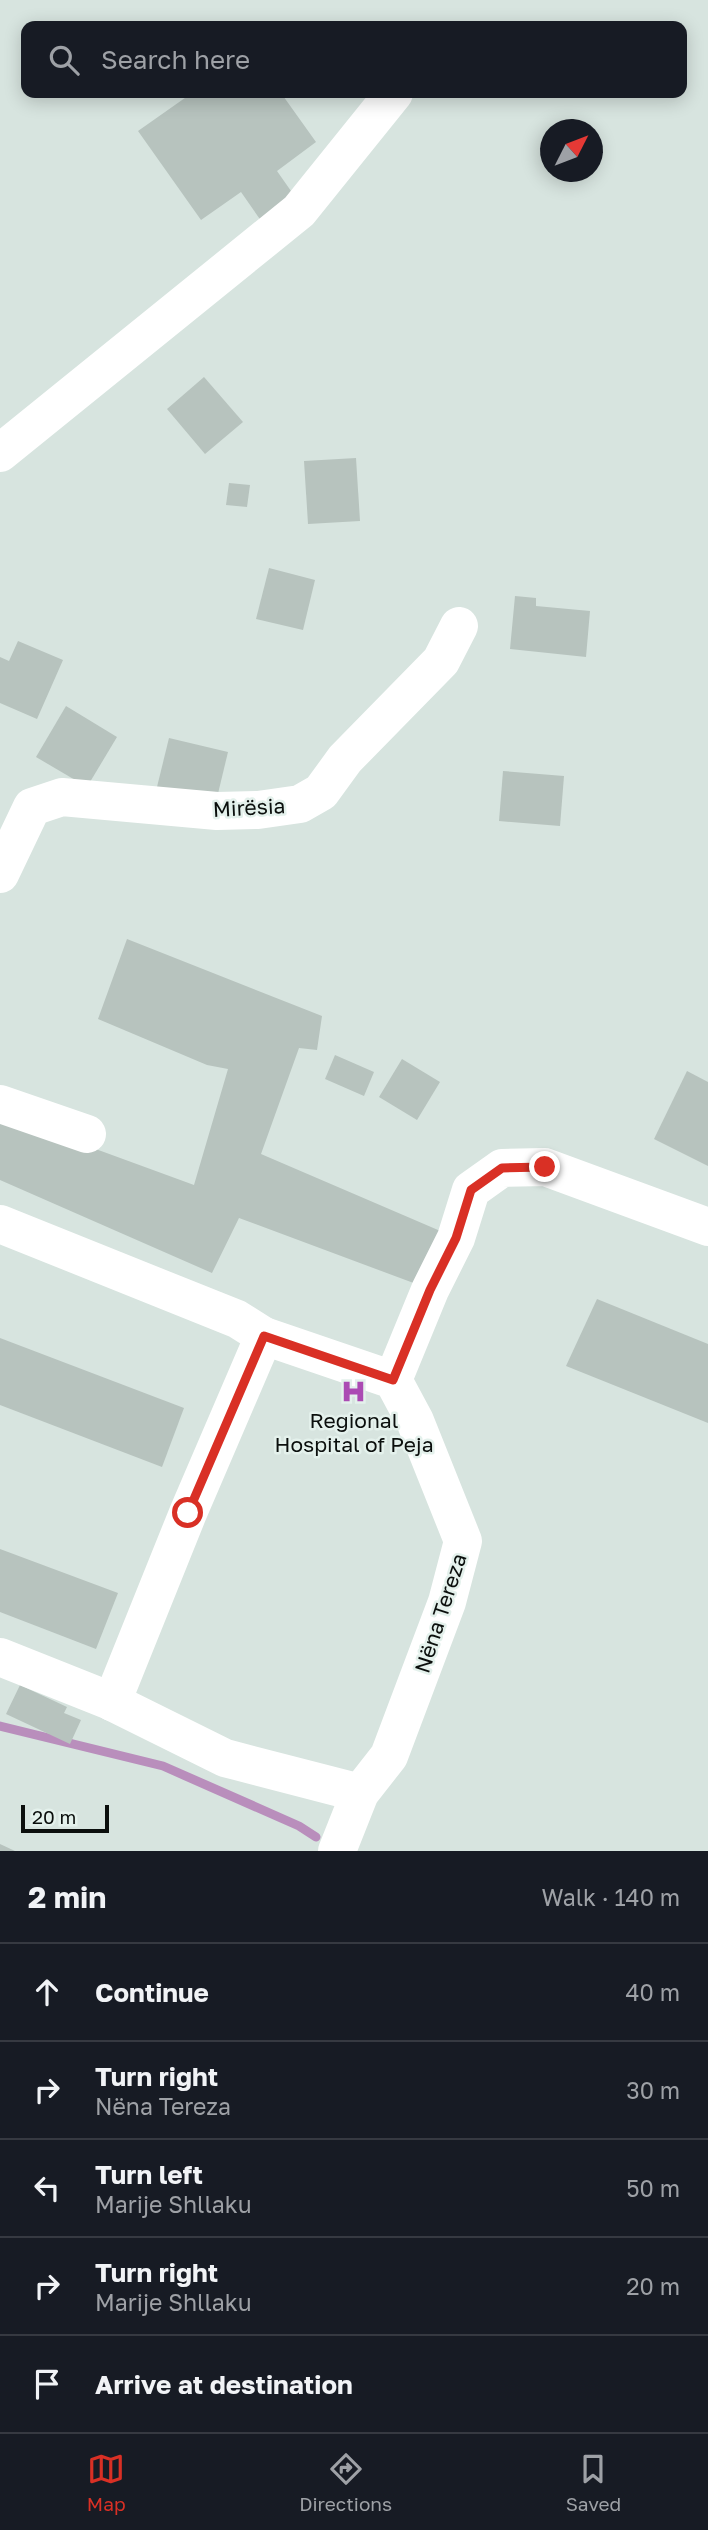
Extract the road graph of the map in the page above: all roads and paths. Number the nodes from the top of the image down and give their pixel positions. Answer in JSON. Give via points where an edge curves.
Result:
{"nodes":[{"id":1,"x":390,"y":98,"type":"edge"},
{"id":2,"x":0,"y":453,"type":"edge"},
{"id":3,"x":459,"y":626,"type":"dead end"},
{"id":4,"x":0,"y":874,"type":"edge"},
{"id":5,"x":0,"y":1104,"type":"edge"},
{"id":6,"x":87,"y":1134,"type":"dead end"},
{"id":7,"x":0,"y":1224,"type":"edge"},
{"id":8,"x":708,"y":1227,"type":"edge"},
{"id":9,"x":264,"y":1336,"type":"junction"},
{"id":10,"x":393,"y":1380,"type":"junction"},
{"id":11,"x":0,"y":1657,"type":"edge"},
{"id":12,"x":112,"y":1702,"type":"junction"},
{"id":13,"x":360,"y":1793,"type":"junction"},
{"id":14,"x":337,"y":1851,"type":"edge"}],
"edges":[{"from":1,"to":2,"type":"street","via":[[299,211]]},
{"from":3,"to":4,"type":"street","name":"Mirësia","via":[[441,661],[370,732],[321,792],[300,804],[217,811],[62,797],[32,807]]},
{"from":5,"to":6,"type":"street"},
{"from":7,"to":9,"type":"street","via":[[237,1319]]},
{"from":8,"to":10,"type":"street","via":[[545,1167],[502,1168],[471,1190],[456,1238]]},
{"from":9,"to":10,"type":"street"},
{"from":9,"to":12,"type":"street"},
{"from":10,"to":13,"type":"street","name":"Nëna Tereza","via":[[463,1541],[447,1602],[389,1756]]},
{"from":11,"to":12,"type":"street"},
{"from":12,"to":13,"type":"street","via":[[225,1758]]},
{"from":13,"to":14,"type":"street","name":"Nëna Tereza"}]}
